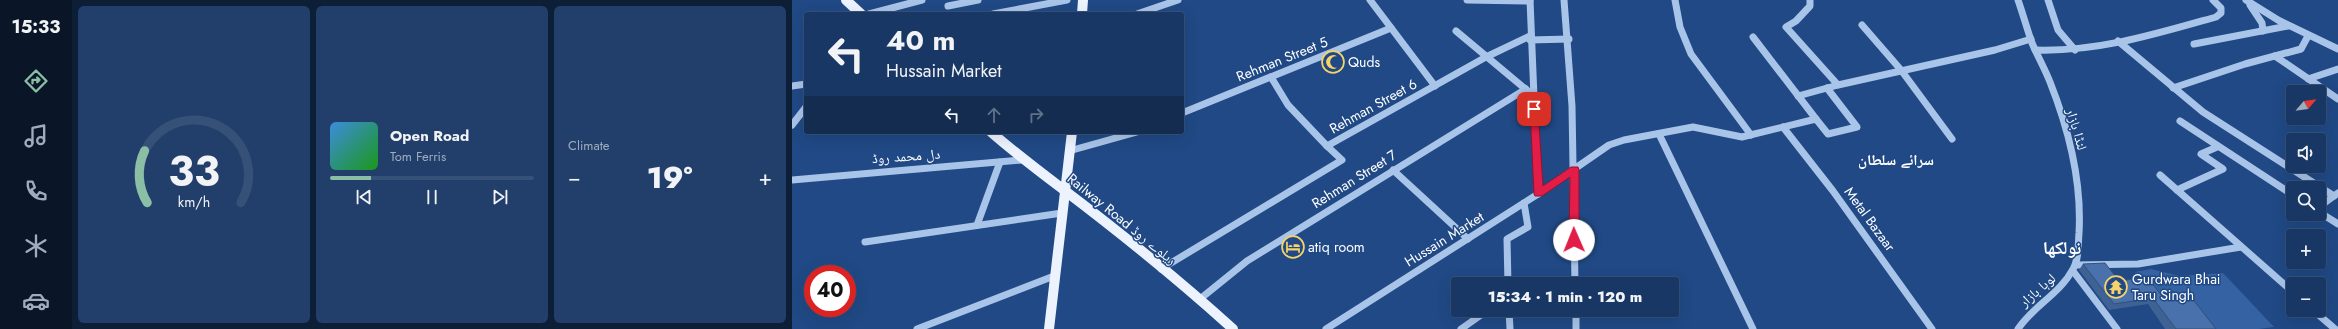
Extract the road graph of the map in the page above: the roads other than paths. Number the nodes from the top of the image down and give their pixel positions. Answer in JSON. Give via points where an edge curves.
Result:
{"nodes":[{"id":1,"x":846,"y":0,"type":"edge"},
{"id":2,"x":922,"y":0,"type":"edge"},
{"id":3,"x":978,"y":0,"type":"edge"},
{"id":4,"x":1067,"y":0,"type":"edge"},
{"id":5,"x":1083,"y":0,"type":"edge"},
{"id":6,"x":1178,"y":0,"type":"edge"},
{"id":7,"x":1370,"y":0,"type":"edge"},
{"id":8,"x":1468,"y":0,"type":"edge"},
{"id":9,"x":1530,"y":0,"type":"edge"},
{"id":10,"x":1564,"y":0,"type":"edge"},
{"id":11,"x":1675,"y":0,"type":"edge"},
{"id":12,"x":1810,"y":0,"type":"edge"},
{"id":13,"x":2018,"y":0,"type":"edge"},
{"id":14,"x":2048,"y":0,"type":"edge"},
{"id":15,"x":2213,"y":0,"type":"edge"},
{"id":16,"x":2247,"y":1,"type":"edge"},
{"id":17,"x":948,"y":6,"type":"dead end"},
{"id":18,"x":859,"y":12,"type":"edge"},
{"id":19,"x":877,"y":12,"type":"edge"},
{"id":20,"x":1004,"y":12,"type":"edge"},
{"id":21,"x":1080,"y":12,"type":"edge"},
{"id":22,"x":1143,"y":12,"type":"edge"},
{"id":23,"x":1862,"y":25,"type":"dead end"},
{"id":24,"x":2288,"y":26,"type":"junction"},
{"id":25,"x":1391,"y":28,"type":"junction"},
{"id":26,"x":1456,"y":31,"type":"dead end"},
{"id":27,"x":2263,"y":31,"type":"junction"},
{"id":28,"x":2308,"y":36,"type":"junction"},
{"id":29,"x":1753,"y":37,"type":"dead end"},
{"id":30,"x":1530,"y":38,"type":"junction"},
{"id":31,"x":1569,"y":39,"type":"junction"},
{"id":32,"x":2030,"y":39,"type":"junction"},
{"id":33,"x":2118,"y":42,"type":"junction"},
{"id":34,"x":2194,"y":44,"type":"dead end"},
{"id":35,"x":2338,"y":49,"type":"edge"},
{"id":36,"x":2036,"y":50,"type":"junction"},
{"id":37,"x":2074,"y":50,"type":"junction"},
{"id":38,"x":2275,"y":56,"type":"junction"},
{"id":39,"x":1486,"y":57,"type":"junction"},
{"id":40,"x":2338,"y":69,"type":"edge"},
{"id":41,"x":1900,"y":70,"type":"junction"},
{"id":42,"x":1271,"y":77,"type":"junction"},
{"id":43,"x":2308,"y":79,"type":"junction"},
{"id":44,"x":804,"y":84,"type":"edge"},
{"id":45,"x":1838,"y":85,"type":"junction"},
{"id":46,"x":792,"y":86,"type":"edge"},
{"id":47,"x":1435,"y":86,"type":"junction"},
{"id":48,"x":1827,"y":88,"type":"junction"},
{"id":49,"x":2173,"y":88,"type":"junction"},
{"id":50,"x":1526,"y":89,"type":"junction"},
{"id":51,"x":1533,"y":95,"type":"junction"},
{"id":52,"x":1798,"y":96,"type":"junction"},
{"id":53,"x":2338,"y":99,"type":"edge"},
{"id":54,"x":804,"y":110,"type":"edge"},
{"id":55,"x":1184,"y":113,"type":"edge"},
{"id":56,"x":1816,"y":119,"type":"junction"},
{"id":57,"x":2180,"y":121,"type":"dead end"},
{"id":58,"x":792,"y":125,"type":"edge"},
{"id":59,"x":1783,"y":127,"type":"junction"},
{"id":60,"x":994,"y":134,"type":"edge"},
{"id":61,"x":1072,"y":134,"type":"edge"},
{"id":62,"x":1129,"y":134,"type":"edge"},
{"id":63,"x":1659,"y":134,"type":"junction"},
{"id":64,"x":1751,"y":135,"type":"junction"},
{"id":65,"x":1952,"y":139,"type":"dead end"},
{"id":66,"x":1327,"y":146,"type":"junction"},
{"id":67,"x":2217,"y":147,"type":"junction"},
{"id":68,"x":1069,"y":151,"type":"junction"},
{"id":69,"x":1022,"y":160,"type":"junction"},
{"id":70,"x":1000,"y":162,"type":"junction"},
{"id":71,"x":1393,"y":170,"type":"junction"},
{"id":72,"x":1574,"y":170,"type":"junction"},
{"id":73,"x":2160,"y":175,"type":"dead end"},
{"id":74,"x":792,"y":180,"type":"edge"},
{"id":75,"x":1064,"y":190,"type":"junction"},
{"id":76,"x":2176,"y":190,"type":"junction"},
{"id":77,"x":2286,"y":191,"type":"edge"},
{"id":78,"x":1538,"y":194,"type":"junction"},
{"id":79,"x":2336,"y":195,"type":"edge"},
{"id":80,"x":2326,"y":202,"type":"edge"},
{"id":81,"x":1524,"y":203,"type":"junction"},
{"id":82,"x":1062,"y":213,"type":"junction"},
{"id":83,"x":2326,"y":216,"type":"edge"},
{"id":84,"x":2338,"y":224,"type":"edge"},
{"id":85,"x":977,"y":226,"type":"junction"},
{"id":86,"x":1468,"y":238,"type":"junction"},
{"id":87,"x":865,"y":242,"type":"dead end"},
{"id":88,"x":2241,"y":247,"type":"junction"},
{"id":89,"x":2074,"y":268,"type":"junction"},
{"id":90,"x":1161,"y":269,"type":"junction"},
{"id":91,"x":1054,"y":276,"type":"junction"},
{"id":92,"x":1508,"y":277,"type":"edge"},
{"id":93,"x":1575,"y":277,"type":"edge"},
{"id":94,"x":2286,"y":286,"type":"edge"},
{"id":95,"x":1200,"y":299,"type":"junction"},
{"id":96,"x":1478,"y":317,"type":"edge"},
{"id":97,"x":1509,"y":317,"type":"edge"},
{"id":98,"x":1576,"y":317,"type":"edge"},
{"id":99,"x":2321,"y":317,"type":"edge"},
{"id":100,"x":917,"y":329,"type":"edge"},
{"id":101,"x":1049,"y":329,"type":"edge"},
{"id":102,"x":1233,"y":329,"type":"edge"},
{"id":103,"x":1326,"y":329,"type":"edge"},
{"id":104,"x":1461,"y":329,"type":"edge"},
{"id":105,"x":1510,"y":329,"type":"edge"},
{"id":106,"x":1576,"y":329,"type":"edge"},
{"id":107,"x":1753,"y":329,"type":"edge"},
{"id":108,"x":1932,"y":329,"type":"edge"},
{"id":109,"x":2018,"y":329,"type":"edge"},
{"id":110,"x":2117,"y":329,"type":"edge"},
{"id":111,"x":2335,"y":329,"type":"edge"}],
"edges":[{"from":1,"to":18,"type":"main road"},
{"from":2,"to":19,"type":"street"},
{"from":3,"to":17,"type":"street"},
{"from":4,"to":20,"type":"street"},
{"from":5,"to":21,"type":"main road"},
{"from":6,"to":22,"type":"street"},
{"from":7,"to":25,"type":"street"},
{"from":8,"to":9,"type":"street"},
{"from":9,"to":30,"type":"street"},
{"from":10,"to":31,"type":"street"},
{"from":11,"to":64,"type":"street","via":[[1680,27],[1691,54]]},
{"from":12,"to":45,"type":"street","via":[[1810,6],[1796,22],[1786,27]]},
{"from":13,"to":32,"type":"street","name":"لنڈا بازار"},
{"from":14,"to":37,"type":"street","via":[[2058,30]]},
{"from":15,"to":33,"type":"street","via":[[2221,8],[2221,13],[2216,17]]},
{"from":16,"to":24,"type":"street"},
{"from":16,"to":27,"type":"street","via":[[2262,23]]},
{"from":23,"to":41,"type":"street"},
{"from":24,"to":27,"type":"street"},
{"from":24,"to":28,"type":"street"},
{"from":25,"to":42,"type":"street","name":"Rehman Street 5"},
{"from":25,"to":47,"type":"street"},
{"from":26,"to":39,"type":"street"},
{"from":27,"to":34,"type":"street"},
{"from":28,"to":35,"type":"street"},
{"from":28,"to":38,"type":"street","via":[[2301,49]]},
{"from":29,"to":52,"type":"street"},
{"from":30,"to":31,"type":"street"},
{"from":30,"to":39,"type":"street","name":"Rehman Street 6"},
{"from":30,"to":51,"type":"street"},
{"from":31,"to":72,"type":"street"},
{"from":32,"to":36,"type":"street","name":"لنڈا بازار"},
{"from":32,"to":41,"type":"street","via":[[1995,50]]},
{"from":33,"to":37,"type":"street"},
{"from":33,"to":49,"type":"street"},
{"from":36,"to":37,"type":"street"},
{"from":36,"to":89,"type":"street","name":"لنڈا بازار","via":[[2058,104],[2077,178],[2080,223]]},
{"from":38,"to":43,"type":"street"},
{"from":38,"to":49,"type":"street"},
{"from":39,"to":47,"type":"street","name":"Rehman Street 6"},
{"from":39,"to":50,"type":"street"},
{"from":40,"to":43,"type":"street"},
{"from":41,"to":45,"type":"street"},
{"from":41,"to":65,"type":"street"},
{"from":42,"to":55,"type":"street","name":"Rehman Street 5"},
{"from":42,"to":66,"type":"street","via":[[1288,105]]},
{"from":43,"to":53,"type":"street"},
{"from":44,"to":46,"type":"street"},
{"from":45,"to":48,"type":"street"},
{"from":47,"to":66,"type":"street","name":"Rehman Street 6"},
{"from":48,"to":52,"type":"street"},
{"from":48,"to":56,"type":"street","via":[[1857,127],[1828,134]]},
{"from":49,"to":79,"type":"street","via":[[2203,112]]},
{"from":50,"to":51,"type":"street"},
{"from":50,"to":71,"type":"street","name":"Rehman Street 7"},
{"from":51,"to":78,"type":"street"},
{"from":52,"to":56,"type":"street"},
{"from":54,"to":58,"type":"street"},
{"from":56,"to":59,"type":"street","name":"Hussain Market"},
{"from":57,"to":67,"type":"street"},
{"from":59,"to":64,"type":"street","name":"Hussain Market"},
{"from":59,"to":108,"type":"street","name":"Metal Bazaar","via":[[1833,191]]},
{"from":60,"to":69,"type":"main road","name":"Railway Road ریلوے روڈ"},
{"from":61,"to":68,"type":"main road"},
{"from":62,"to":68,"type":"street"},
{"from":63,"to":64,"type":"street","name":"Hussain Market","via":[[1693,127],[1742,136]]},
{"from":63,"to":72,"type":"street","name":"Hussain Market","via":[[1609,145]]},
{"from":63,"to":107,"type":"street"},
{"from":66,"to":90,"type":"street","name":"Rehman Street 6","via":[[1342,160]]},
{"from":67,"to":76,"type":"street","via":[[2201,154],[2223,169]]},
{"from":67,"to":77,"type":"street"},
{"from":68,"to":75,"type":"main road"},
{"from":69,"to":70,"type":"street","name":"دل محمد روڈ"},
{"from":69,"to":75,"type":"main road","name":"Railway Road ریلوے روڈ"},
{"from":70,"to":74,"type":"street","name":"دل محمد روڈ"},
{"from":70,"to":85,"type":"street"},
{"from":71,"to":86,"type":"street"},
{"from":71,"to":95,"type":"street","name":"Rehman Street 7","via":[[1247,261]]},
{"from":72,"to":78,"type":"street","name":"Hussain Market"},
{"from":72,"to":93,"type":"street"},
{"from":73,"to":76,"type":"street"},
{"from":75,"to":82,"type":"main road"},
{"from":75,"to":90,"type":"main road","name":"Railway Road ریلوے روڈ"},
{"from":76,"to":88,"type":"street"},
{"from":78,"to":81,"type":"street","name":"Hussain Market"},
{"from":79,"to":80,"type":"street"},
{"from":81,"to":86,"type":"street","name":"Hussain Market"},
{"from":81,"to":92,"type":"street","via":[[1528,227],[1507,239]]},
{"from":82,"to":85,"type":"street"},
{"from":82,"to":91,"type":"main road"},
{"from":83,"to":84,"type":"street"},
{"from":85,"to":87,"type":"street"},
{"from":86,"to":103,"type":"street","name":"Hussain Market"},
{"from":88,"to":89,"type":"street","via":[[2145,264]]},
{"from":88,"to":94,"type":"street"},
{"from":89,"to":109,"type":"street","name":"لوہا بازار","via":[[2068,280],[2057,292],[2023,320]]},
{"from":89,"to":110,"type":"street"},
{"from":90,"to":95,"type":"main road","name":"Railway Road ریلوے روڈ"},
{"from":91,"to":100,"type":"street"},
{"from":91,"to":101,"type":"main road"},
{"from":95,"to":102,"type":"main road","name":"Railway Road ریلوے روڈ"},
{"from":96,"to":104,"type":"street"},
{"from":97,"to":105,"type":"street"},
{"from":98,"to":106,"type":"street"},
{"from":99,"to":111,"type":"street"}]}
